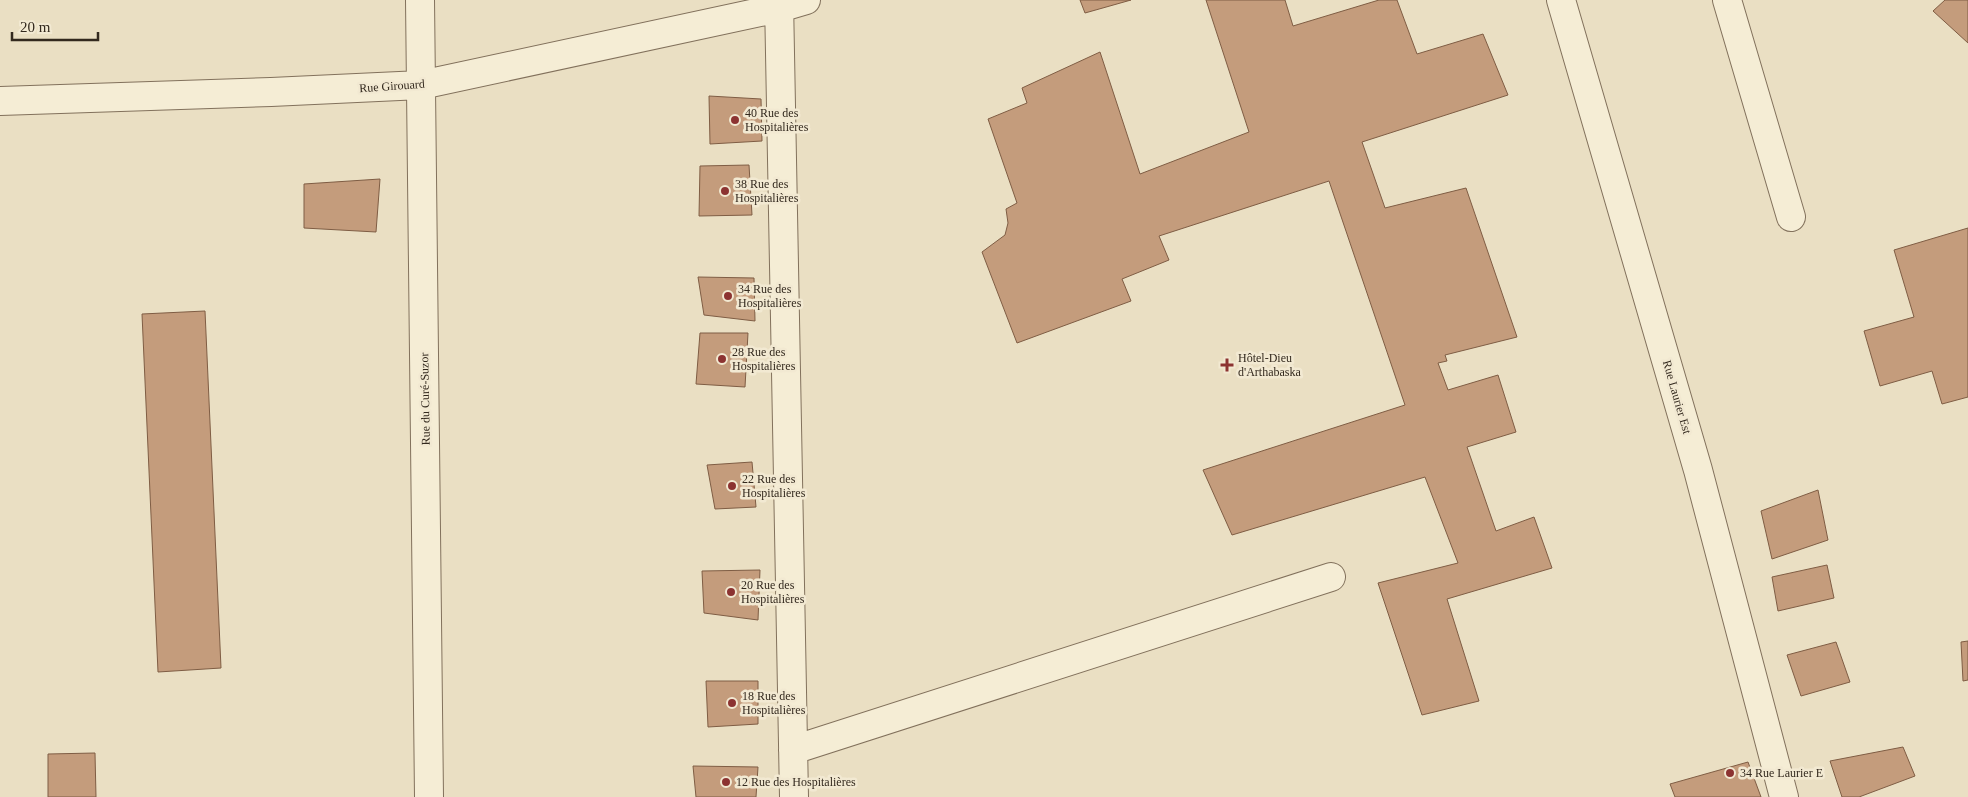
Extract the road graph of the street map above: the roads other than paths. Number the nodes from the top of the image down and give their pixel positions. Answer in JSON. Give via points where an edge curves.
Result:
{"nodes":[{"id":1,"x":420,"y":0,"type":"edge"},
{"id":2,"x":806,"y":0,"type":"edge"},
{"id":3,"x":1561,"y":0,"type":"edge"},
{"id":4,"x":1727,"y":0,"type":"edge"},
{"id":5,"x":779,"y":4,"type":"edge"},
{"id":6,"x":421,"y":85,"type":"junction"},
{"id":7,"x":0,"y":101,"type":"edge"},
{"id":8,"x":1792,"y":217,"type":"dead end"},
{"id":9,"x":1331,"y":576,"type":"dead end"},
{"id":10,"x":793,"y":750,"type":"junction"},
{"id":11,"x":429,"y":797,"type":"edge"},
{"id":12,"x":794,"y":797,"type":"edge"},
{"id":13,"x":1784,"y":797,"type":"edge"}],
"edges":[{"from":1,"to":6,"type":"street","name":"Rue du Curé-Suzor"},
{"from":2,"to":5,"type":"street","name":"Rue Girouard"},
{"from":3,"to":13,"type":"street","name":"Rue Laurier Est","via":[[1698,470]]},
{"from":4,"to":8,"type":"street"},
{"from":5,"to":6,"type":"street","name":"Rue Girouard"},
{"from":5,"to":10,"type":"street"},
{"from":6,"to":7,"type":"street","name":"Rue Girouard"},
{"from":6,"to":11,"type":"street","name":"Rue du Curé-Suzor"},
{"from":9,"to":10,"type":"street"},
{"from":10,"to":12,"type":"street"}]}
